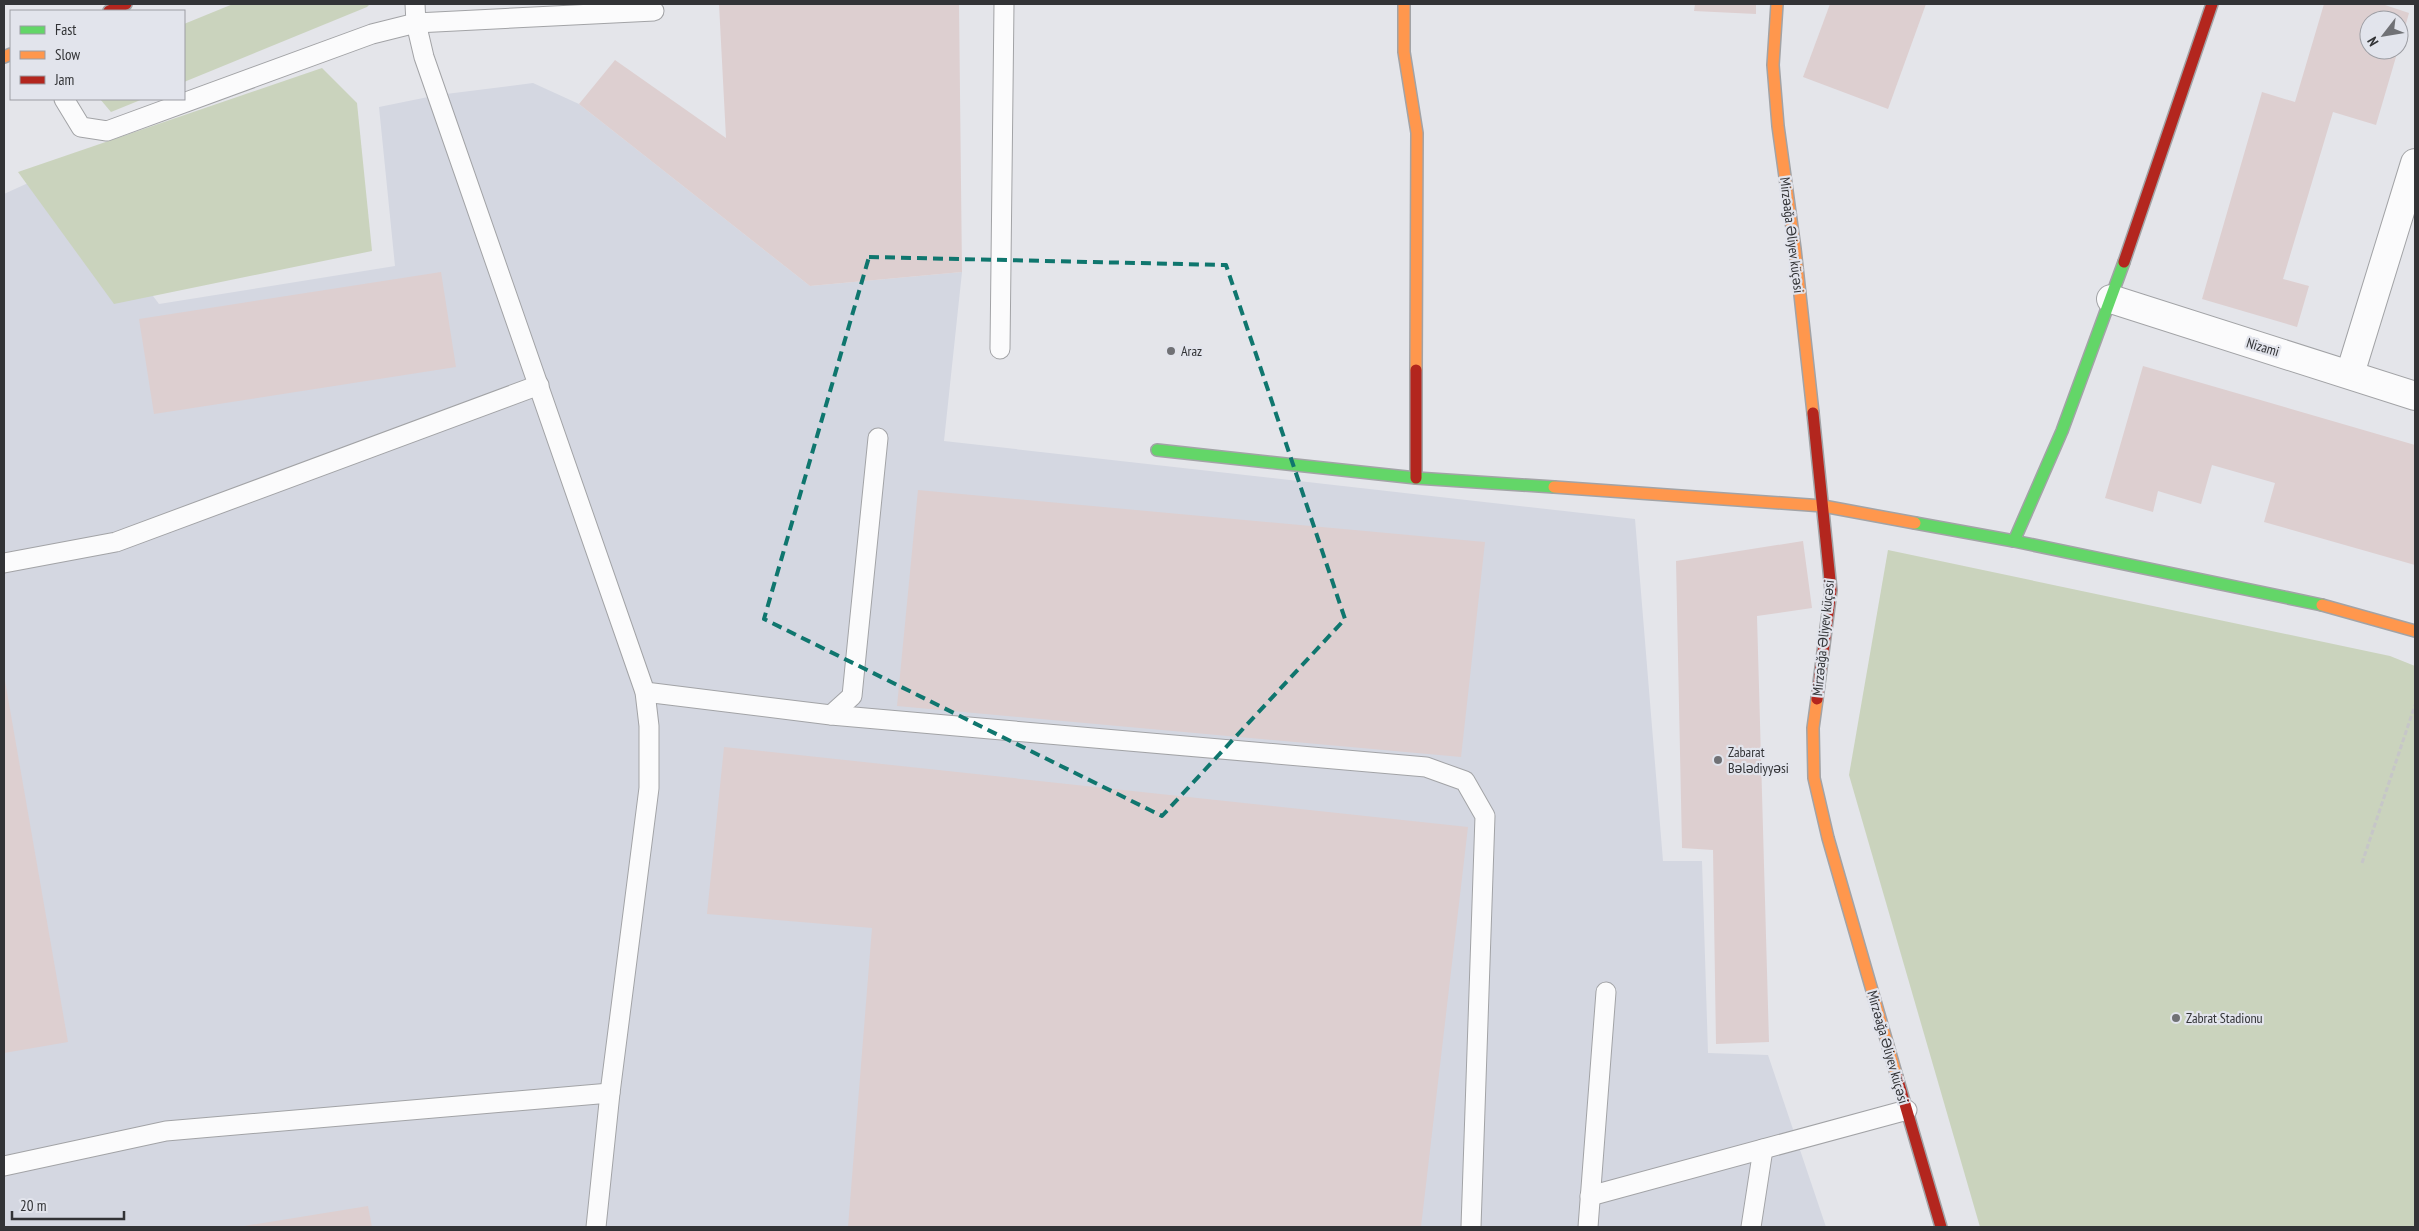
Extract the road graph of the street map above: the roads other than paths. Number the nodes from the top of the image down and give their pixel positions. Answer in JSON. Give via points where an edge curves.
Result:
{"nodes":[{"id":1,"x":126,"y":4,"type":"edge"},
{"id":2,"x":415,"y":4,"type":"edge"},
{"id":3,"x":1004,"y":4,"type":"edge"},
{"id":4,"x":1404,"y":4,"type":"edge"},
{"id":5,"x":1777,"y":4,"type":"edge"},
{"id":6,"x":2212,"y":4,"type":"edge"},
{"id":7,"x":111,"y":10,"type":"edge"},
{"id":8,"x":654,"y":11,"type":"dead end"},
{"id":9,"x":416,"y":23,"type":"junction"},
{"id":10,"x":65,"y":100,"type":"edge"},
{"id":11,"x":2415,"y":163,"type":"edge"},
{"id":12,"x":2111,"y":299,"type":"junction"},
{"id":13,"x":1000,"y":349,"type":"dead end"},
{"id":14,"x":2350,"y":374,"type":"junction"},
{"id":15,"x":539,"y":385,"type":"junction"},
{"id":16,"x":2415,"y":396,"type":"edge"},
{"id":17,"x":878,"y":438,"type":"dead end"},
{"id":18,"x":1157,"y":450,"type":"dead end"},
{"id":19,"x":1416,"y":478,"type":"junction"},
{"id":20,"x":1823,"y":506,"type":"junction"},
{"id":21,"x":2014,"y":541,"type":"junction"},
{"id":22,"x":4,"y":563,"type":"edge"},
{"id":23,"x":2415,"y":631,"type":"edge"},
{"id":24,"x":645,"y":692,"type":"junction"},
{"id":25,"x":831,"y":715,"type":"junction"},
{"id":26,"x":1606,"y":992,"type":"dead end"},
{"id":27,"x":610,"y":1093,"type":"junction"},
{"id":28,"x":1907,"y":1110,"type":"junction"},
{"id":29,"x":1763,"y":1149,"type":"junction"},
{"id":30,"x":4,"y":1166,"type":"edge"},
{"id":31,"x":1590,"y":1196,"type":"junction"},
{"id":32,"x":601,"y":1226,"type":"edge"},
{"id":33,"x":1471,"y":1227,"type":"edge"},
{"id":34,"x":1588,"y":1227,"type":"edge"},
{"id":35,"x":1751,"y":1227,"type":"edge"},
{"id":36,"x":1940,"y":1227,"type":"edge"}],
"edges":[{"from":1,"to":7,"type":"street"},
{"from":2,"to":9,"type":"lane"},
{"from":3,"to":13,"type":"lane"},
{"from":4,"to":19,"type":"street","via":[[1404,52],[1417,133]]},
{"from":5,"to":20,"type":"street","name":"Mirzəağa Əliyev küçəsi","via":[[1773,64],[1778,126]]},
{"from":6,"to":12,"type":"street"},
{"from":8,"to":9,"type":"lane"},
{"from":9,"to":10,"type":"lane","via":[[372,34],[107,132],[81,127]]},
{"from":9,"to":15,"type":"lane","via":[[424,57]]},
{"from":11,"to":14,"type":"street"},
{"from":12,"to":14,"type":"street","name":"Nizami"},
{"from":12,"to":21,"type":"street","via":[[2062,431]]},
{"from":14,"to":16,"type":"street","name":"Nizami"},
{"from":15,"to":22,"type":"lane","via":[[116,542]]},
{"from":15,"to":24,"type":"lane"},
{"from":17,"to":25,"type":"lane","via":[[852,696]]},
{"from":18,"to":19,"type":"street"},
{"from":19,"to":20,"type":"street"},
{"from":20,"to":21,"type":"street"},
{"from":20,"to":28,"type":"street","name":"Mirzəağa Əliyev küçəsi","via":[[1831,590],[1813,728],[1814,778],[1828,838]]},
{"from":21,"to":23,"type":"street","via":[[2330,607]]},
{"from":24,"to":25,"type":"lane"},
{"from":24,"to":27,"type":"lane","via":[[649,726],[649,788]]},
{"from":25,"to":33,"type":"lane","via":[[1426,767],[1465,782],[1485,816]]},
{"from":26,"to":31,"type":"lane"},
{"from":27,"to":30,"type":"lane","via":[[166,1131]]},
{"from":27,"to":32,"type":"lane"},
{"from":28,"to":29,"type":"lane"},
{"from":28,"to":36,"type":"street","name":"Mirzəağa Əliyev küçəsi"},
{"from":29,"to":31,"type":"lane"},
{"from":29,"to":35,"type":"lane"},
{"from":31,"to":34,"type":"lane"}]}
